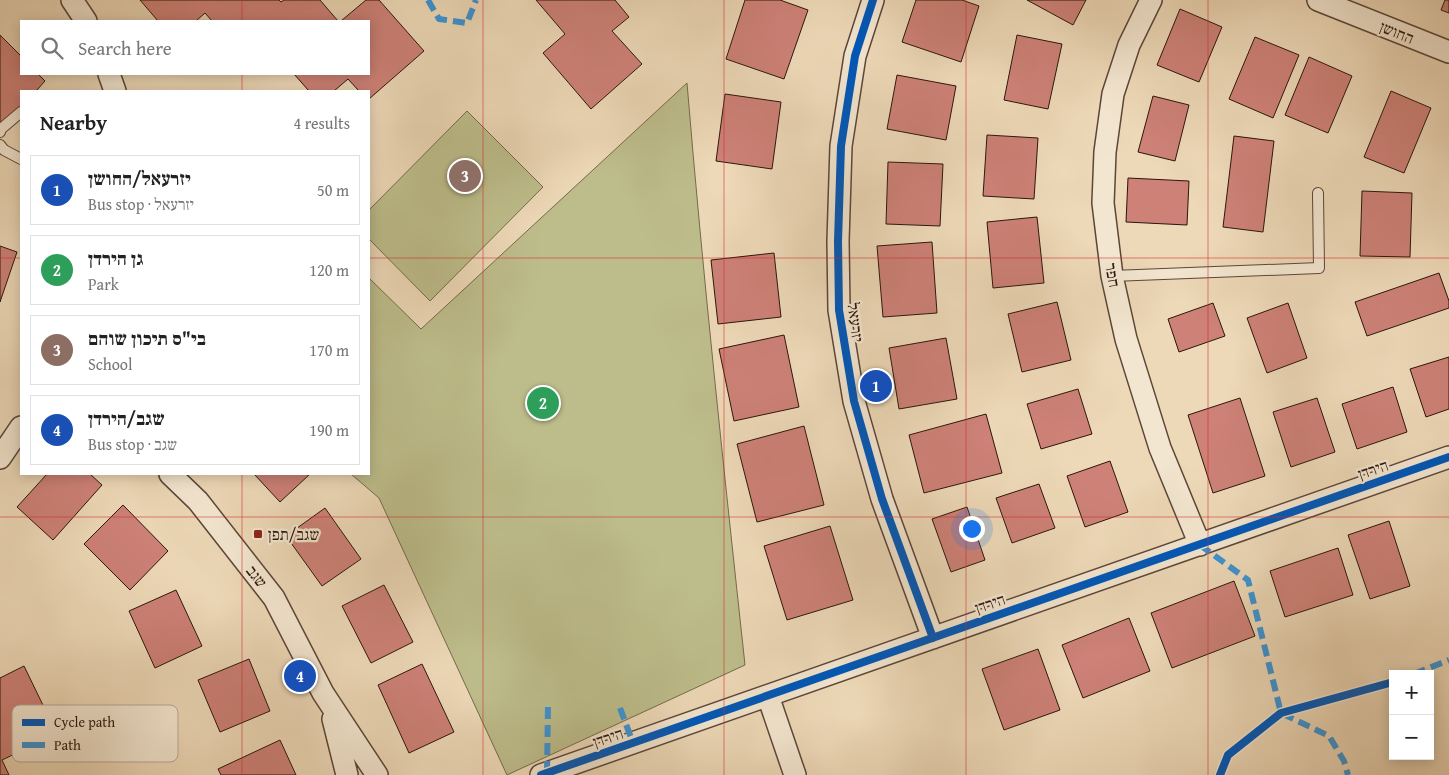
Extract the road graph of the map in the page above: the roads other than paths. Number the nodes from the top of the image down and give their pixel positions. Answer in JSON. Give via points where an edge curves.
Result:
{"nodes":[{"id":1,"x":873,"y":0,"type":"edge"},
{"id":2,"x":1151,"y":0,"type":"edge"},
{"id":3,"x":1318,"y":0,"type":"edge"},
{"id":4,"x":1449,"y":52,"type":"edge"},
{"id":5,"x":110,"y":75,"type":"edge"},
{"id":6,"x":115,"y":90,"type":"edge"},
{"id":7,"x":20,"y":113,"type":"edge"},
{"id":8,"x":0,"y":132,"type":"edge"},
{"id":9,"x":0,"y":145,"type":"edge"},
{"id":10,"x":20,"y":158,"type":"edge"},
{"id":11,"x":1318,"y":192,"type":"dead end"},
{"id":12,"x":1112,"y":276,"type":"junction"},
{"id":13,"x":20,"y":428,"type":"edge"},
{"id":14,"x":3,"y":453,"type":"edge"},
{"id":15,"x":1449,"y":457,"type":"edge"},
{"id":16,"x":171,"y":475,"type":"edge"},
{"id":17,"x":1200,"y":545,"type":"junction"},
{"id":18,"x":933,"y":638,"type":"junction"},
{"id":19,"x":323,"y":693,"type":"junction"},
{"id":20,"x":768,"y":696,"type":"junction"},
{"id":21,"x":347,"y":775,"type":"edge"},
{"id":22,"x":377,"y":775,"type":"edge"},
{"id":23,"x":541,"y":775,"type":"edge"},
{"id":24,"x":795,"y":775,"type":"edge"}],
"edges":[{"from":1,"to":18,"type":"street","name":"יזרעאל","via":[[855,56],[841,146],[839,310],[854,401],[882,498]]},
{"from":2,"to":12,"type":"street","name":"חפר","via":[[1129,45],[1113,94],[1105,152],[1103,203]]},
{"from":3,"to":4,"type":"street","name":"החושן"},
{"from":5,"to":6,"type":"street"},
{"from":7,"to":8,"type":"lane"},
{"from":9,"to":10,"type":"lane"},
{"from":11,"to":12,"type":"lane","via":[[1319,268]]},
{"from":12,"to":17,"type":"street","name":"חפר","via":[[1126,339],[1160,448]]},
{"from":13,"to":14,"type":"street"},
{"from":15,"to":17,"type":"street","name":"הירדן"},
{"from":16,"to":19,"type":"street","name":"שגב","via":[[198,502],[274,598]]},
{"from":17,"to":18,"type":"street","name":"הירדן"},
{"from":18,"to":20,"type":"street","name":"הירדן"},
{"from":19,"to":21,"type":"street","name":"שגב","via":[[333,718]]},
{"from":19,"to":22,"type":"street","name":"שגב"},
{"from":20,"to":23,"type":"street","name":"הירדן"},
{"from":20,"to":24,"type":"street"}]}
